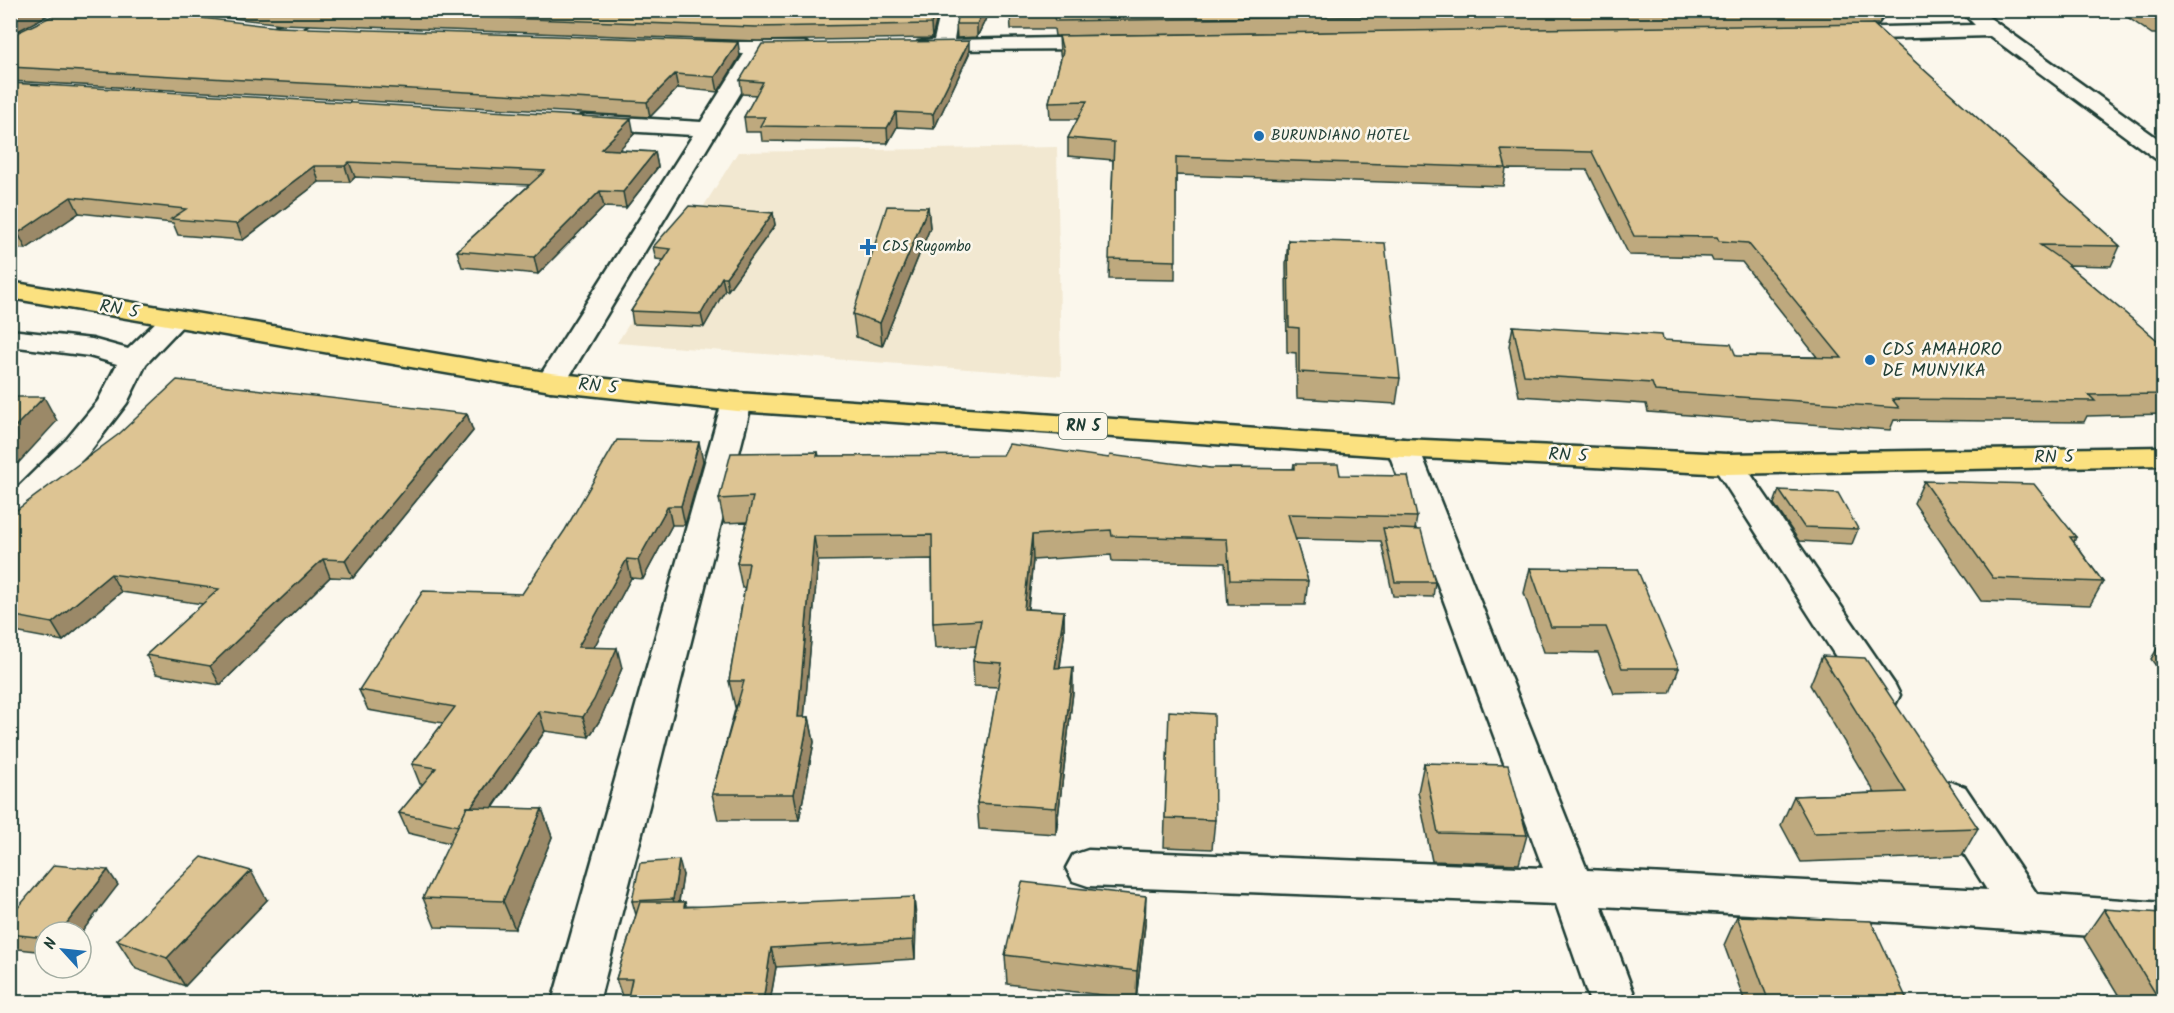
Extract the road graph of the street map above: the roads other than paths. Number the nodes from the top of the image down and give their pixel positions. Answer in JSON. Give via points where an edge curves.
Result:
{"nodes":[{"id":1,"x":320,"y":10,"type":"edge"},
{"id":2,"x":950,"y":10,"type":"edge"},
{"id":3,"x":1967,"y":10,"type":"edge"},
{"id":4,"x":258,"y":30,"type":"edge"},
{"id":5,"x":1994,"y":30,"type":"junction"},
{"id":6,"x":282,"y":32,"type":"junction"},
{"id":7,"x":317,"y":33,"type":"edge"},
{"id":8,"x":1815,"y":34,"type":"edge"},
{"id":9,"x":1120,"y":43,"type":"edge"},
{"id":10,"x":908,"y":46,"type":"edge"},
{"id":11,"x":944,"y":46,"type":"junction"},
{"id":12,"x":678,"y":48,"type":"edge"},
{"id":13,"x":827,"y":48,"type":"edge"},
{"id":14,"x":757,"y":49,"type":"junction"},
{"id":15,"x":565,"y":121,"type":"edge"},
{"id":16,"x":707,"y":129,"type":"junction"},
{"id":17,"x":2163,"y":154,"type":"edge"},
{"id":18,"x":10,"y":290,"type":"edge"},
{"id":19,"x":174,"y":320,"type":"junction"},
{"id":20,"x":10,"y":338,"type":"edge"},
{"id":21,"x":132,"y":360,"type":"junction"},
{"id":22,"x":551,"y":382,"type":"junction"},
{"id":23,"x":737,"y":402,"type":"junction"},
{"id":24,"x":1403,"y":448,"type":"junction"},
{"id":25,"x":2163,"y":456,"type":"edge"},
{"id":26,"x":1728,"y":464,"type":"junction"},
{"id":27,"x":10,"y":514,"type":"edge"},
{"id":28,"x":1899,"y":722,"type":"edge"},
{"id":29,"x":1932,"y":772,"type":"edge"},
{"id":30,"x":1088,"y":868,"type":"dead end"},
{"id":31,"x":1572,"y":886,"type":"junction"},
{"id":32,"x":2024,"y":911,"type":"junction"},
{"id":33,"x":2163,"y":922,"type":"edge"},
{"id":34,"x":575,"y":1002,"type":"edge"},
{"id":35,"x":1613,"y":1002,"type":"edge"}],
"edges":[{"from":1,"to":6,"type":"street"},
{"from":2,"to":11,"type":"street"},
{"from":3,"to":5,"type":"street"},
{"from":4,"to":6,"type":"street"},
{"from":5,"to":8,"type":"street"},
{"from":5,"to":17,"type":"street"},
{"from":6,"to":7,"type":"street"},
{"from":9,"to":11,"type":"street"},
{"from":10,"to":11,"type":"street"},
{"from":12,"to":14,"type":"street"},
{"from":13,"to":14,"type":"street"},
{"from":14,"to":16,"type":"street"},
{"from":15,"to":16,"type":"street"},
{"from":16,"to":22,"type":"street"},
{"from":18,"to":19,"type":"main road","name":"RN 5","number":"RN 5"},
{"from":19,"to":21,"type":"street"},
{"from":19,"to":22,"type":"main road","name":"RN 5","number":"RN 5"},
{"from":20,"to":21,"type":"street","via":[[92,348]]},
{"from":21,"to":27,"type":"street","via":[[112,403],[77,447]]},
{"from":22,"to":23,"type":"main road","name":"RN 5","number":"RN 5"},
{"from":23,"to":24,"type":"main road","name":"RN 5","number":"RN 5"},
{"from":23,"to":34,"type":"street"},
{"from":24,"to":26,"type":"main road","name":"RN 5","number":"RN 5"},
{"from":24,"to":31,"type":"street"},
{"from":25,"to":26,"type":"main road","name":"RN 5","number":"RN 5"},
{"from":26,"to":28,"type":"street"},
{"from":29,"to":32,"type":"street"},
{"from":30,"to":31,"type":"street"},
{"from":31,"to":32,"type":"street"},
{"from":31,"to":35,"type":"street"},
{"from":32,"to":33,"type":"street"}]}
